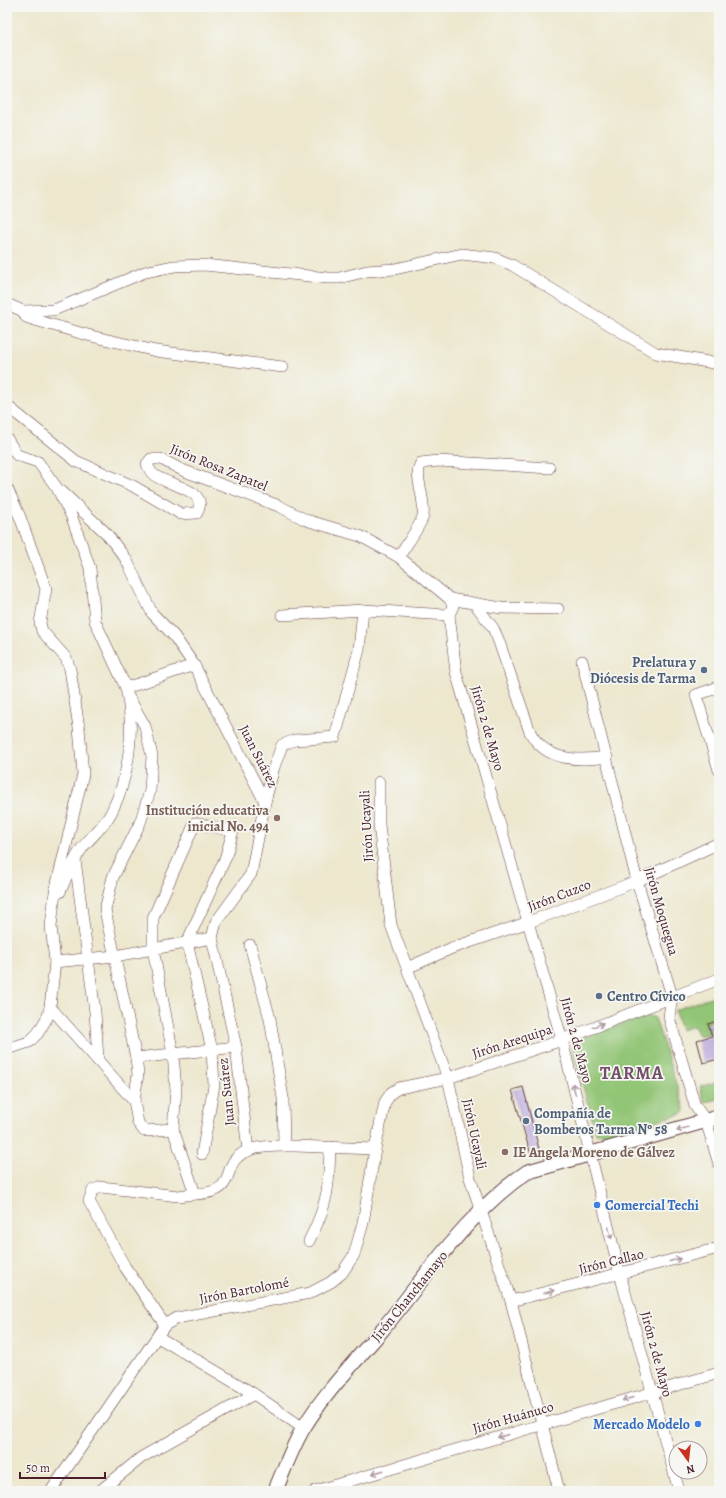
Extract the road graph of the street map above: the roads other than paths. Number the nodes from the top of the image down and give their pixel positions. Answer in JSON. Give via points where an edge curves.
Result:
{"nodes":[{"id":1,"x":7,"y":304,"type":"edge"},
{"id":2,"x":23,"y":311,"type":"junction"},
{"id":3,"x":719,"y":364,"type":"edge"},
{"id":4,"x":283,"y":368,"type":"dead end"},
{"id":5,"x":7,"y":406,"type":"edge"},
{"id":6,"x":7,"y":439,"type":"edge"},
{"id":7,"x":549,"y":468,"type":"dead end"},
{"id":8,"x":7,"y":488,"type":"edge"},
{"id":9,"x":57,"y":488,"type":"junction"},
{"id":10,"x":399,"y":556,"type":"junction"},
{"id":11,"x":450,"y":599,"type":"junction"},
{"id":12,"x":475,"y":604,"type":"junction"},
{"id":13,"x":558,"y":609,"type":"dead end"},
{"id":14,"x":363,"y":610,"type":"junction"},
{"id":15,"x":282,"y":615,"type":"dead end"},
{"id":16,"x":449,"y":615,"type":"junction"},
{"id":17,"x":582,"y":661,"type":"dead end"},
{"id":18,"x":194,"y":665,"type":"junction"},
{"id":19,"x":719,"y":687,"type":"edge"},
{"id":20,"x":127,"y":692,"type":"junction"},
{"id":21,"x":607,"y":757,"type":"junction"},
{"id":22,"x":719,"y":770,"type":"edge"},
{"id":23,"x":379,"y":782,"type":"dead end"},
{"id":24,"x":265,"y":802,"type":"junction"},
{"id":25,"x":719,"y":843,"type":"edge"},
{"id":26,"x":75,"y":860,"type":"junction"},
{"id":27,"x":637,"y":881,"type":"junction"},
{"id":28,"x":53,"y":910,"type":"junction"},
{"id":29,"x":529,"y":922,"type":"junction"},
{"id":30,"x":212,"y":938,"type":"junction"},
{"id":31,"x":187,"y":942,"type":"junction"},
{"id":32,"x":250,"y":945,"type":"dead end"},
{"id":33,"x":153,"y":949,"type":"junction"},
{"id":34,"x":115,"y":956,"type":"junction"},
{"id":35,"x":87,"y":959,"type":"junction"},
{"id":36,"x":55,"y":962,"type":"junction"},
{"id":37,"x":406,"y":968,"type":"junction"},
{"id":38,"x":719,"y":979,"type":"edge"},
{"id":39,"x":672,"y":996,"type":"junction"},
{"id":40,"x":50,"y":1007,"type":"junction"},
{"id":41,"x":562,"y":1040,"type":"junction"},
{"id":42,"x":236,"y":1047,"type":"junction"},
{"id":43,"x":7,"y":1049,"type":"edge"},
{"id":44,"x":212,"y":1050,"type":"junction"},
{"id":45,"x":173,"y":1054,"type":"junction"},
{"id":46,"x":136,"y":1058,"type":"junction"},
{"id":47,"x":98,"y":1059,"type":"junction"},
{"id":48,"x":448,"y":1078,"type":"junction"},
{"id":49,"x":388,"y":1096,"type":"joint"},
{"id":50,"x":134,"y":1101,"type":"junction"},
{"id":51,"x":712,"y":1119,"type":"edge"},
{"id":52,"x":173,"y":1129,"type":"junction"},
{"id":53,"x":284,"y":1146,"type":"junction"},
{"id":54,"x":330,"y":1147,"type":"junction"},
{"id":55,"x":375,"y":1149,"type":"junction"},
{"id":56,"x":248,"y":1151,"type":"junction"},
{"id":57,"x":202,"y":1154,"type":"dead end"},
{"id":58,"x":590,"y":1154,"type":"junction"},
{"id":59,"x":719,"y":1164,"type":"edge"},
{"id":60,"x":195,"y":1194,"type":"junction"},
{"id":61,"x":480,"y":1210,"type":"junction"},
{"id":62,"x":309,"y":1241,"type":"dead end"},
{"id":63,"x":719,"y":1248,"type":"edge"},
{"id":64,"x":620,"y":1274,"type":"junction"},
{"id":65,"x":511,"y":1302,"type":"junction"},
{"id":66,"x":165,"y":1325,"type":"junction"},
{"id":67,"x":158,"y":1337,"type":"junction"},
{"id":68,"x":719,"y":1372,"type":"edge"},
{"id":69,"x":652,"y":1392,"type":"junction"},
{"id":70,"x":254,"y":1394,"type":"junction"},
{"id":71,"x":543,"y":1424,"type":"junction"},
{"id":72,"x":303,"y":1428,"type":"junction"},
{"id":73,"x":321,"y":1490,"type":"edge"},
{"id":74,"x":51,"y":1491,"type":"edge"},
{"id":75,"x":100,"y":1491,"type":"edge"},
{"id":76,"x":275,"y":1491,"type":"edge"},
{"id":77,"x":559,"y":1491,"type":"edge"},
{"id":78,"x":679,"y":1491,"type":"edge"}],
"edges":[{"from":1,"to":2,"type":"street"},
{"from":2,"to":3,"type":"street","via":[[54,310],[145,272],[174,266],[205,265],[339,278],[470,254],[495,258],[512,265],[656,353]]},
{"from":2,"to":4,"type":"street","via":[[26,317],[35,320],[156,351]]},
{"from":5,"to":10,"type":"street","name":"Jirón Rosa Zapatel","via":[[76,461],[133,486],[181,514],[197,513],[200,501],[196,494],[152,474],[147,464],[151,459],[161,459],[182,470],[279,506],[306,520],[360,536]]},
{"from":6,"to":9,"type":"street","via":[[17,455],[38,462]]},
{"from":7,"to":10,"type":"street","via":[[438,461],[420,463],[418,475],[423,496],[422,518]]},
{"from":8,"to":28,"type":"street","via":[[46,589],[40,623],[42,631],[66,658],[79,728],[83,774],[64,848]]},
{"from":9,"to":18,"type":"street","name":"Juan Suárez","via":[[106,533],[126,559],[152,613],[174,636]]},
{"from":9,"to":20,"type":"street","via":[[71,515],[90,568],[95,621]]},
{"from":10,"to":11,"type":"street","name":"Jirón Rosa Zapatel"},
{"from":11,"to":12,"type":"street","name":"Jirón Rosa Zapatel"},
{"from":11,"to":16,"type":"street","name":"Jirón 2 de Mayo","via":[[452,606]]},
{"from":12,"to":13,"type":"street","name":"Jirón Rosa Zapatel","via":[[501,608]]},
{"from":12,"to":21,"type":"street","via":[[498,639],[535,742],[557,755],[581,761]]},
{"from":14,"to":15,"type":"street"},
{"from":14,"to":16,"type":"street"},
{"from":14,"to":24,"type":"street","via":[[359,650],[334,738],[295,740],[282,744]]},
{"from":16,"to":29,"type":"street","name":"Jirón 2 de Mayo","via":[[456,672]]},
{"from":17,"to":21,"type":"street","name":"Jirón Moquegua"},
{"from":18,"to":20,"type":"street"},
{"from":18,"to":24,"type":"street","name":"Juan Suárez"},
{"from":19,"to":22,"type":"street","via":[[696,695]]},
{"from":20,"to":26,"type":"street","via":[[130,739],[128,762],[119,794],[110,814]]},
{"from":20,"to":34,"type":"street","via":[[145,726],[152,756],[150,791],[140,823],[113,877],[105,910]]},
{"from":21,"to":27,"type":"street","name":"Jirón Moquegua"},
{"from":23,"to":37,"type":"street","name":"Jirón Ucayali","via":[[379,826],[391,925]]},
{"from":24,"to":30,"type":"street","name":"Juan Suárez","via":[[251,874],[216,922]]},
{"from":25,"to":27,"type":"street","name":"Jirón Cuzco"},
{"from":26,"to":28,"type":"street"},
{"from":26,"to":35,"type":"street"},
{"from":27,"to":29,"type":"street","name":"Jirón Cuzco"},
{"from":27,"to":39,"type":"street","name":"Jirón Moquegua"},
{"from":28,"to":36,"type":"street","via":[[51,926]]},
{"from":29,"to":37,"type":"street","name":"Jirón Cuzco","via":[[452,948]]},
{"from":29,"to":41,"type":"street","name":"Jirón 2 de Mayo"},
{"from":30,"to":31,"type":"street"},
{"from":30,"to":42,"type":"street","name":"Juan Suárez"},
{"from":31,"to":33,"type":"street"},
{"from":31,"to":33,"type":"street","via":[[225,859],[233,831],[195,823],[153,918]]},
{"from":31,"to":44,"type":"street"},
{"from":32,"to":53,"type":"street","via":[[272,1034],[283,1098]]},
{"from":33,"to":34,"type":"street"},
{"from":33,"to":45,"type":"street"},
{"from":34,"to":35,"type":"street"},
{"from":34,"to":46,"type":"street"},
{"from":35,"to":36,"type":"street"},
{"from":35,"to":47,"type":"street","via":[[95,1012]]},
{"from":36,"to":40,"type":"street"},
{"from":37,"to":48,"type":"street","name":"Jirón Ucayali"},
{"from":38,"to":39,"type":"street","name":"Jirón Arequipa"},
{"from":41,"to":39,"type":"street","name":"Jirón Arequipa","one_way":true},
{"from":39,"to":51,"type":"street","name":"Jirón Moquegua","via":[[669,1017],[694,1106]]},
{"from":40,"to":43,"type":"street","via":[[38,1033],[29,1042]]},
{"from":40,"to":47,"type":"street"},
{"from":41,"to":48,"type":"street","name":"Jirón Arequipa"},
{"from":58,"to":41,"type":"street","name":"Jirón 2 de Mayo","one_way":true},
{"from":42,"to":44,"type":"street"},
{"from":42,"to":56,"type":"street","name":"Juan Suárez"},
{"from":44,"to":45,"type":"street"},
{"from":44,"to":57,"type":"street","via":[[214,1085]]},
{"from":45,"to":46,"type":"street"},
{"from":45,"to":52,"type":"street","via":[[176,1090]]},
{"from":46,"to":50,"type":"street","via":[[138,1074]]},
{"from":47,"to":50,"type":"street"},
{"from":48,"to":49,"type":"street","name":"Jirón Arequipa","via":[[400,1088]]},
{"from":48,"to":61,"type":"street","name":"Jirón Ucayali","via":[[470,1178]]},
{"from":49,"to":55,"type":"street","name":"Jirón Bartolomé"},
{"from":50,"to":52,"type":"street","via":[[138,1123],[144,1131]]},
{"from":51,"to":58,"type":"main road","name":"Jirón Chanchamayo","one_way":true},
{"from":51,"to":59,"type":"street","name":"Jirón Moquegua"},
{"from":52,"to":60,"type":"street"},
{"from":53,"to":54,"type":"street"},
{"from":53,"to":56,"type":"street"},
{"from":54,"to":55,"type":"street"},
{"from":54,"to":62,"type":"street","via":[[328,1191],[320,1220]]},
{"from":55,"to":66,"type":"street","name":"Jirón Bartolomé","via":[[354,1255],[342,1273],[331,1282],[310,1292],[177,1318]]},
{"from":56,"to":60,"type":"street","via":[[230,1166],[226,1184],[220,1189],[209,1194]]},
{"from":58,"to":61,"type":"main road","name":"Jirón Chanchamayo","via":[[527,1172],[503,1188]]},
{"from":58,"to":64,"type":"street","name":"Jirón 2 de Mayo","one_way":true},
{"from":60,"to":66,"type":"street","via":[[178,1196],[101,1187],[93,1190],[89,1201],[125,1268]]},
{"from":61,"to":65,"type":"street","name":"Jirón Ucayali"},
{"from":61,"to":72,"type":"main road","name":"Jirón Chanchamayo","via":[[329,1390]]},
{"from":64,"to":63,"type":"street","name":"Jirón Callao","one_way":true},
{"from":65,"to":64,"type":"street","name":"Jirón Callao","one_way":true},
{"from":64,"to":69,"type":"street","name":"Jirón 2 de Mayo"},
{"from":65,"to":71,"type":"street","name":"Jirón Ucayali"},
{"from":66,"to":67,"type":"street"},
{"from":67,"to":70,"type":"street"},
{"from":67,"to":74,"type":"street"},
{"from":68,"to":69,"type":"street","name":"Jirón Huánuco"},
{"from":69,"to":71,"type":"street","name":"Jirón Huánuco","one_way":true},
{"from":69,"to":78,"type":"street","name":"Jirón 2 de Mayo"},
{"from":70,"to":72,"type":"street"},
{"from":70,"to":75,"type":"street","via":[[142,1457]]},
{"from":71,"to":73,"type":"street","name":"Jirón Huánuco","one_way":true},
{"from":71,"to":77,"type":"street","name":"Jirón Ucayali"},
{"from":72,"to":76,"type":"main road","name":"Jirón Chanchamayo"}]}
